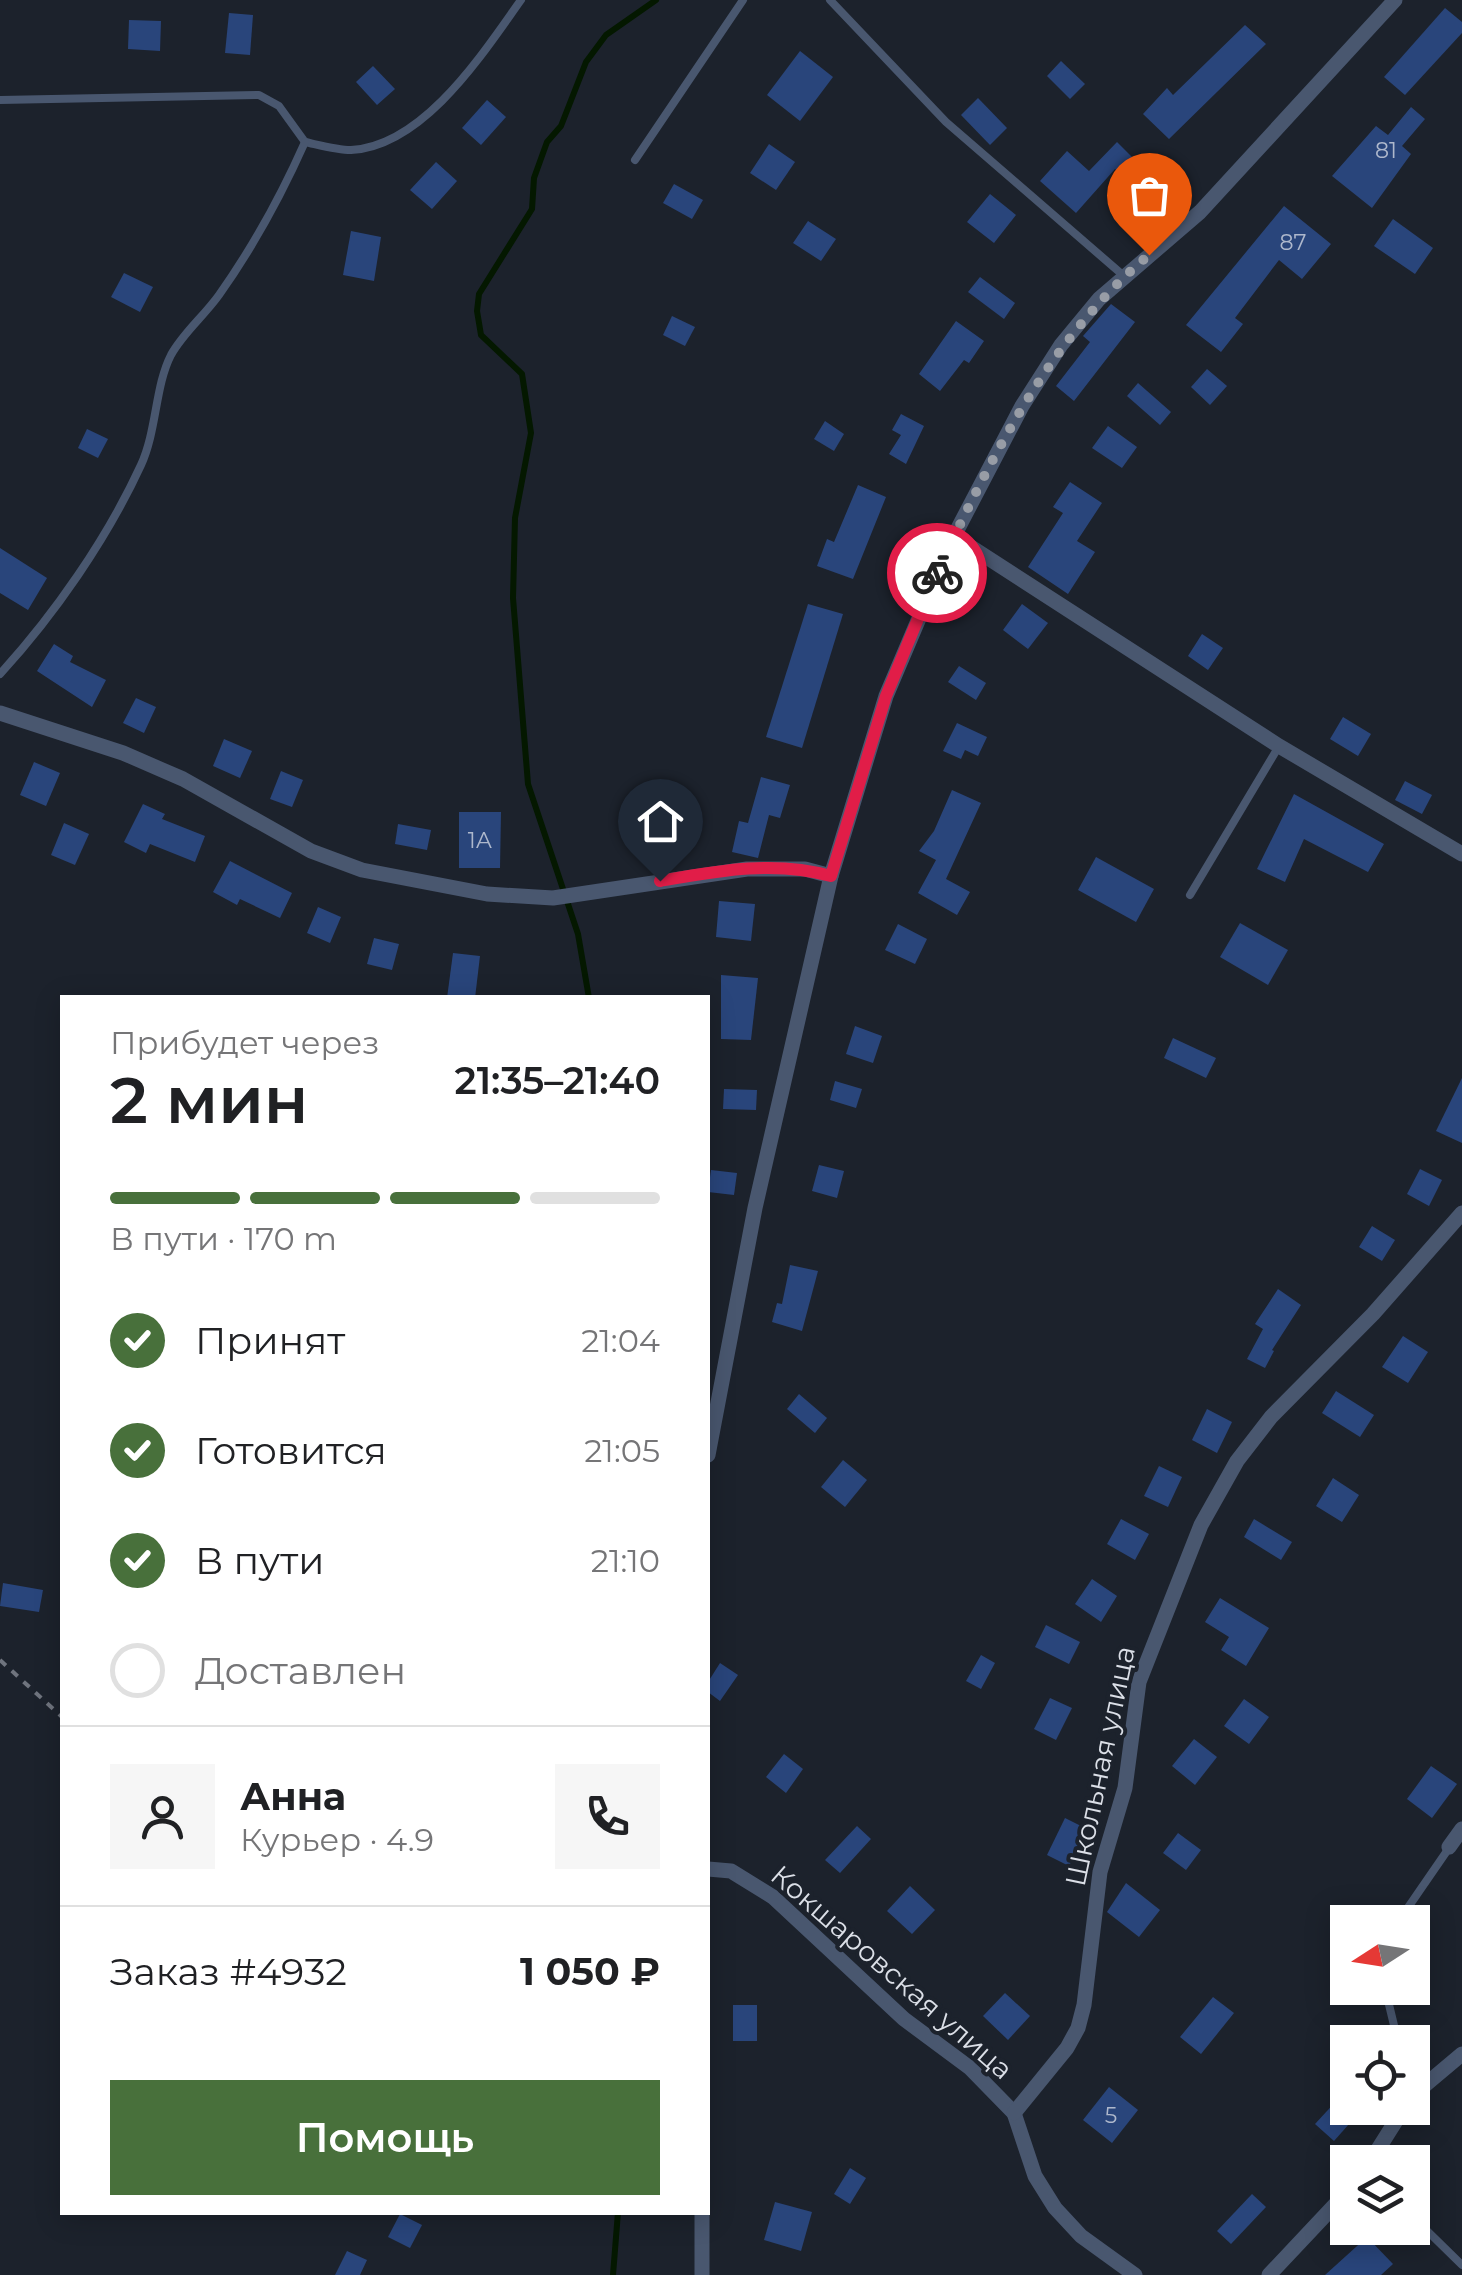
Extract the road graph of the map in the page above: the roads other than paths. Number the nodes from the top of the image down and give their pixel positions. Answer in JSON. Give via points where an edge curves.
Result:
{"nodes":[{"id":1,"x":520,"y":0,"type":"edge"},
{"id":2,"x":744,"y":0,"type":"edge"},
{"id":3,"x":830,"y":0,"type":"edge"},
{"id":4,"x":1395,"y":0,"type":"edge"},
{"id":5,"x":0,"y":100,"type":"edge"},
{"id":6,"x":305,"y":142,"type":"junction"},
{"id":7,"x":635,"y":160,"type":"dead end"},
{"id":8,"x":1124,"y":276,"type":"junction"},
{"id":9,"x":954,"y":536,"type":"junction"},
{"id":10,"x":0,"y":674,"type":"edge"},
{"id":11,"x":0,"y":713,"type":"edge"},
{"id":12,"x":1278,"y":746,"type":"junction"},
{"id":13,"x":1462,"y":854,"type":"edge"},
{"id":14,"x":831,"y":876,"type":"junction"},
{"id":15,"x":1190,"y":895,"type":"dead end"},
{"id":16,"x":1462,"y":1213,"type":"edge"},
{"id":17,"x":710,"y":1446,"type":"edge"},
{"id":18,"x":1462,"y":1829,"type":"edge"},
{"id":19,"x":1450,"y":1847,"type":"joint"},
{"id":20,"x":710,"y":1868,"type":"edge"},
{"id":21,"x":1410,"y":1905,"type":"edge"},
{"id":22,"x":1462,"y":2054,"type":"edge"},
{"id":23,"x":1430,"y":2081,"type":"edge"},
{"id":24,"x":1014,"y":2113,"type":"junction"},
{"id":25,"x":1330,"y":2210,"type":"edge"},
{"id":26,"x":702,"y":2215,"type":"edge"},
{"id":27,"x":1430,"y":2234,"type":"edge"},
{"id":28,"x":1462,"y":2265,"type":"edge"},
{"id":29,"x":702,"y":2275,"type":"edge"},
{"id":30,"x":1134,"y":2275,"type":"edge"},
{"id":31,"x":1269,"y":2275,"type":"edge"}],
"edges":[{"from":1,"to":6,"type":"lane","via":[[448,95],[416,123],[351,150]]},
{"from":2,"to":7,"type":"lane"},
{"from":3,"to":8,"type":"lane","via":[[946,122]]},
{"from":4,"to":8,"type":"street","via":[[1200,212]]},
{"from":5,"to":6,"type":"lane","via":[[259,95],[279,106]]},
{"from":6,"to":10,"type":"lane","via":[[280,200],[168,362],[140,466],[80,570]]},
{"from":8,"to":9,"type":"street","via":[[1062,345],[1022,406]]},
{"from":9,"to":12,"type":"street"},
{"from":9,"to":14,"type":"street","via":[[886,696]]},
{"from":11,"to":14,"type":"street","via":[[183,779],[310,851],[362,870],[487,894],[553,898],[746,869]]},
{"from":12,"to":13,"type":"street"},
{"from":12,"to":15,"type":"lane"},
{"from":14,"to":17,"type":"street","via":[[758,1190]]},
{"from":16,"to":24,"type":"street","name":"Школьная улица","via":[[1271,1417],[1201,1525],[1139,1682],[1125,1788],[1100,1872],[1078,2028]]},
{"from":18,"to":19,"type":"street"},
{"from":19,"to":21,"type":"lane"},
{"from":20,"to":24,"type":"street","name":"Кокшаровская улица","via":[[731,1871],[772,1897]]},
{"from":22,"to":23,"type":"street"},
{"from":24,"to":30,"type":"street","name":"Кокшаровская улица","via":[[1035,2176],[1055,2208]]},
{"from":25,"to":31,"type":"street"},
{"from":26,"to":29,"type":"street"},
{"from":27,"to":28,"type":"lane"}]}
